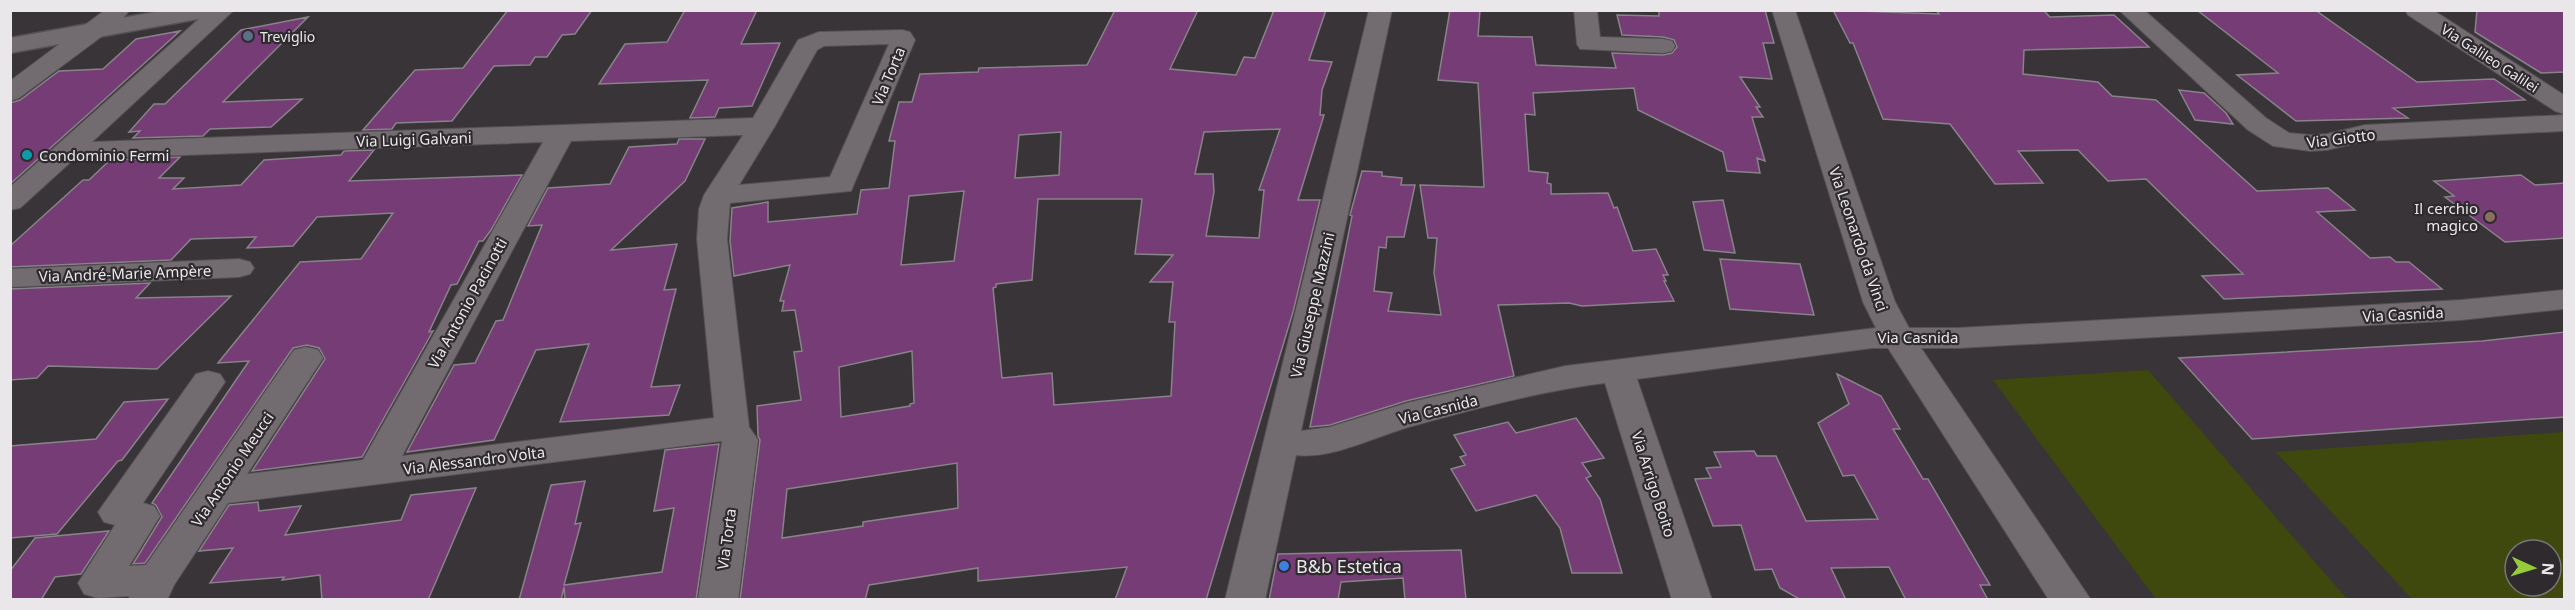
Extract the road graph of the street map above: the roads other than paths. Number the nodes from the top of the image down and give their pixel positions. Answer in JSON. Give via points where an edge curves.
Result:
{"nodes":[{"id":1,"x":119,"y":10,"type":"edge"},
{"id":2,"x":209,"y":10,"type":"edge"},
{"id":3,"x":223,"y":10,"type":"edge"},
{"id":4,"x":1381,"y":10,"type":"edge"},
{"id":5,"x":1585,"y":10,"type":"edge"},
{"id":6,"x":1783,"y":10,"type":"edge"},
{"id":7,"x":2130,"y":10,"type":"edge"},
{"id":8,"x":2416,"y":10,"type":"edge"},
{"id":9,"x":96,"y":30,"type":"junction"},
{"id":10,"x":10,"y":46,"type":"edge"},
{"id":11,"x":1663,"y":46,"type":"dead end"},
{"id":12,"x":10,"y":93,"type":"edge"},
{"id":13,"x":2565,"y":106,"type":"edge"},
{"id":14,"x":2565,"y":123,"type":"edge"},
{"id":15,"x":762,"y":126,"type":"junction"},
{"id":16,"x":561,"y":134,"type":"junction"},
{"id":17,"x":67,"y":151,"type":"junction"},
{"id":18,"x":718,"y":195,"type":"junction"},
{"id":19,"x":10,"y":202,"type":"edge"},
{"id":20,"x":239,"y":268,"type":"dead end"},
{"id":21,"x":10,"y":278,"type":"edge"},
{"id":22,"x":2565,"y":300,"type":"edge"},
{"id":23,"x":1898,"y":339,"type":"junction"},
{"id":24,"x":306,"y":358,"type":"dead end"},
{"id":25,"x":1617,"y":369,"type":"junction"},
{"id":26,"x":208,"y":382,"type":"dead end"},
{"id":27,"x":732,"y":428,"type":"junction"},
{"id":28,"x":1281,"y":441,"type":"junction"},
{"id":29,"x":374,"y":473,"type":"junction"},
{"id":30,"x":216,"y":492,"type":"junction"},
{"id":31,"x":152,"y":589,"type":"edge"},
{"id":32,"x":718,"y":600,"type":"edge"},
{"id":33,"x":1245,"y":600,"type":"edge"},
{"id":34,"x":1692,"y":600,"type":"edge"},
{"id":35,"x":2071,"y":600,"type":"edge"}],
"edges":[{"from":1,"to":9,"type":"street"},
{"from":2,"to":9,"type":"main road"},
{"from":3,"to":17,"type":"street"},
{"from":4,"to":28,"type":"street","name":"Via Giuseppe Mazzini"},
{"from":5,"to":11,"type":"street","via":[[1589,44]]},
{"from":6,"to":23,"type":"street","name":"Via Leonardo da Vinci","via":[[1879,302]]},
{"from":7,"to":14,"type":"street","name":"Via Giotto","via":[[2257,124],[2282,140],[2327,142],[2365,133]]},
{"from":8,"to":13,"type":"street","name":"Via Galileo Galilei"},
{"from":9,"to":10,"type":"main road"},
{"from":9,"to":12,"type":"street"},
{"from":15,"to":16,"type":"street","name":"Via Luigi Galvani"},
{"from":15,"to":18,"type":"street","name":"Via Torta"},
{"from":15,"to":18,"type":"street","name":"Via Torta","via":[[811,41],[902,37],[841,185]]},
{"from":16,"to":17,"type":"street","name":"Via Luigi Galvani"},
{"from":16,"to":29,"type":"street","name":"Via Antonio Pacinotti"},
{"from":17,"to":19,"type":"street"},
{"from":18,"to":27,"type":"street","name":"Via Torta","via":[[713,209],[712,239]]},
{"from":20,"to":21,"type":"street","name":"Via André-Marie Ampère"},
{"from":22,"to":23,"type":"street","name":"Via Casnida","via":[[2461,310]]},
{"from":23,"to":25,"type":"street","name":"Via Casnida","via":[[1872,338]]},
{"from":23,"to":35,"type":"street","name":"Via Leonardo da Vinci"},
{"from":24,"to":30,"type":"street","name":"Via Antonio Meucci"},
{"from":25,"to":28,"type":"street","name":"Via Casnida","via":[[1565,377],[1407,415],[1333,439],[1304,444]]},
{"from":25,"to":34,"type":"street","name":"Via Arrigo Boito"},
{"from":26,"to":31,"type":"street","name":"Via Antonio Meucci","via":[[117,512],[141,516],[98,583]]},
{"from":27,"to":29,"type":"street","name":"Via Alessandro Volta"},
{"from":27,"to":32,"type":"street","name":"Via Torta","via":[[740,440]]},
{"from":28,"to":33,"type":"street","name":"Via Giuseppe Mazzini"},
{"from":29,"to":30,"type":"street","name":"Via Alessandro Volta"},
{"from":30,"to":31,"type":"street","name":"Via Antonio Meucci"}]}
